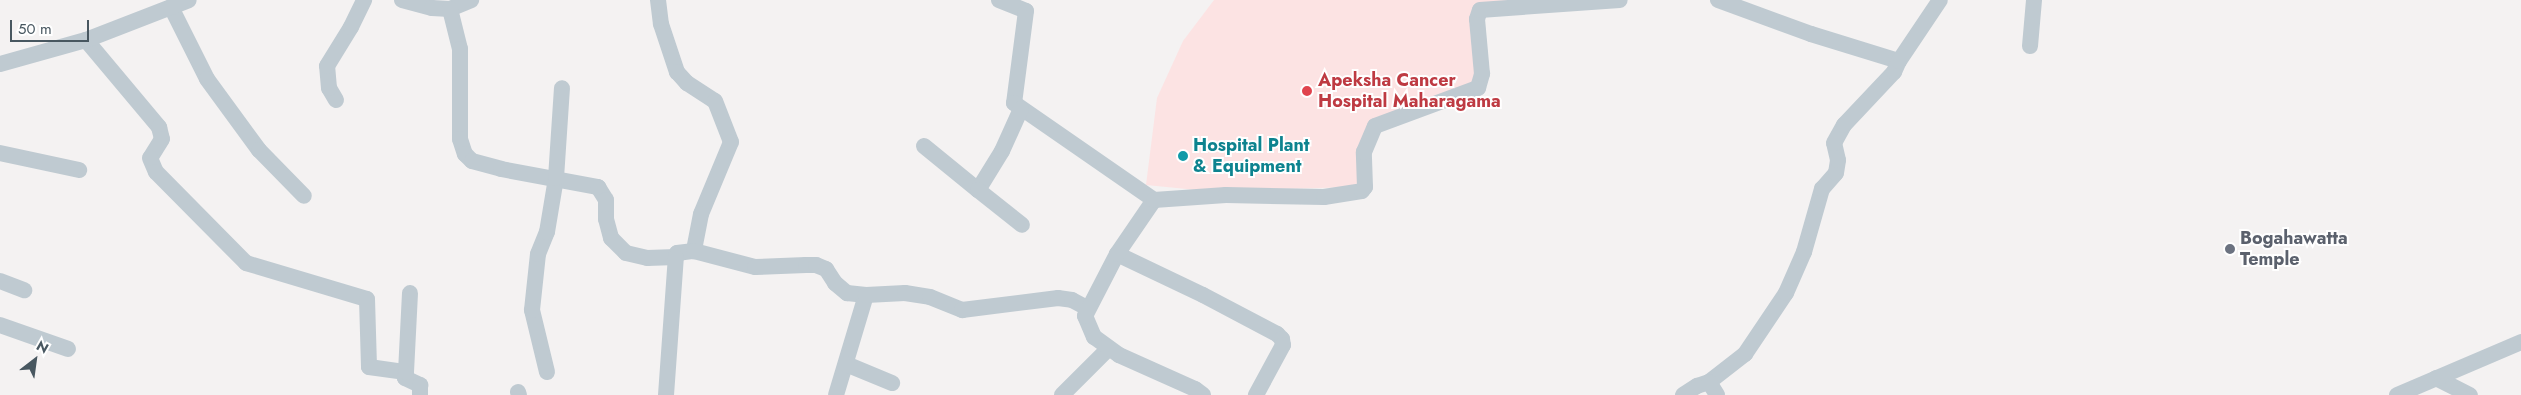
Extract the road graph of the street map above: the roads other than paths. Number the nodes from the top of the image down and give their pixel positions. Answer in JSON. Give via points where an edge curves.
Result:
{"nodes":[{"id":1,"x":188,"y":0,"type":"edge"},
{"id":2,"x":364,"y":0,"type":"edge"},
{"id":3,"x":471,"y":0,"type":"edge"},
{"id":4,"x":658,"y":0,"type":"edge"},
{"id":5,"x":999,"y":0,"type":"edge"},
{"id":6,"x":1620,"y":0,"type":"edge"},
{"id":7,"x":1718,"y":0,"type":"edge"},
{"id":8,"x":1940,"y":0,"type":"edge"},
{"id":9,"x":2034,"y":0,"type":"edge"},
{"id":10,"x":407,"y":1,"type":"edge"},
{"id":11,"x":171,"y":7,"type":"junction"},
{"id":12,"x":450,"y":9,"type":"junction"},
{"id":13,"x":86,"y":40,"type":"junction"},
{"id":14,"x":2030,"y":46,"type":"dead end"},
{"id":15,"x":1899,"y":61,"type":"junction"},
{"id":16,"x":0,"y":64,"type":"edge"},
{"id":17,"x":562,"y":88,"type":"dead end"},
{"id":18,"x":336,"y":100,"type":"dead end"},
{"id":19,"x":1021,"y":109,"type":"junction"},
{"id":20,"x":924,"y":146,"type":"dead end"},
{"id":21,"x":0,"y":152,"type":"edge"},
{"id":22,"x":79,"y":170,"type":"dead end"},
{"id":23,"x":556,"y":178,"type":"junction"},
{"id":24,"x":978,"y":190,"type":"junction"},
{"id":25,"x":304,"y":196,"type":"dead end"},
{"id":26,"x":1154,"y":200,"type":"junction"},
{"id":27,"x":1022,"y":224,"type":"dead end"},
{"id":28,"x":694,"y":251,"type":"junction"},
{"id":29,"x":1117,"y":254,"type":"junction"},
{"id":30,"x":676,"y":257,"type":"junction"},
{"id":31,"x":0,"y":281,"type":"edge"},
{"id":32,"x":24,"y":290,"type":"dead end"},
{"id":33,"x":410,"y":293,"type":"dead end"},
{"id":34,"x":866,"y":295,"type":"junction"},
{"id":35,"x":1087,"y":308,"type":"junction"},
{"id":36,"x":0,"y":326,"type":"edge"},
{"id":37,"x":2521,"y":342,"type":"edge"},
{"id":38,"x":1109,"y":348,"type":"junction"},
{"id":39,"x":68,"y":350,"type":"dead end"},
{"id":40,"x":846,"y":364,"type":"junction"},
{"id":41,"x":406,"y":372,"type":"junction"},
{"id":42,"x":547,"y":372,"type":"dead end"},
{"id":43,"x":2436,"y":378,"type":"junction"},
{"id":44,"x":892,"y":384,"type":"dead end"},
{"id":45,"x":1713,"y":389,"type":"edge"},
{"id":46,"x":420,"y":395,"type":"edge"},
{"id":47,"x":666,"y":395,"type":"edge"},
{"id":48,"x":836,"y":395,"type":"edge"},
{"id":49,"x":1062,"y":395,"type":"edge"},
{"id":50,"x":1203,"y":395,"type":"edge"},
{"id":51,"x":1256,"y":395,"type":"edge"},
{"id":52,"x":1683,"y":395,"type":"edge"},
{"id":53,"x":2397,"y":395,"type":"edge"},
{"id":54,"x":2470,"y":395,"type":"edge"}],
"edges":[{"from":1,"to":11,"type":"street"},
{"from":2,"to":18,"type":"street","via":[[327,66],[329,88]]},
{"from":3,"to":12,"type":"street"},
{"from":4,"to":28,"type":"street","via":[[661,24],[677,72],[687,83],[715,101],[731,142],[701,214]]},
{"from":5,"to":19,"type":"street","via":[[1026,11],[1014,103]]},
{"from":6,"to":26,"type":"street","via":[[1480,10],[1477,19],[1482,74],[1478,88],[1375,126],[1364,152],[1365,187],[1362,191],[1324,197],[1226,195]]},
{"from":7,"to":15,"type":"street","via":[[1811,34]]},
{"from":8,"to":15,"type":"street"},
{"from":9,"to":14,"type":"street"},
{"from":10,"to":12,"type":"street"},
{"from":11,"to":13,"type":"street"},
{"from":11,"to":25,"type":"street","via":[[208,79],[260,150]]},
{"from":12,"to":23,"type":"street","via":[[460,49],[460,139],[465,154],[472,161],[501,169]]},
{"from":13,"to":16,"type":"street"},
{"from":13,"to":41,"type":"street","via":[[159,127],[162,139],[150,158],[156,172],[246,263],[367,299],[369,367]]},
{"from":15,"to":45,"type":"street","via":[[1894,72],[1844,125],[1834,143],[1838,160],[1836,173],[1822,189],[1804,252],[1786,293],[1745,354]]},
{"from":17,"to":23,"type":"street"},
{"from":19,"to":24,"type":"street","via":[[1002,151]]},
{"from":19,"to":26,"type":"street"},
{"from":20,"to":24,"type":"street"},
{"from":21,"to":22,"type":"street"},
{"from":23,"to":30,"type":"street","via":[[598,187],[606,200],[611,238],[626,253],[647,258]]},
{"from":23,"to":42,"type":"street","via":[[547,232],[538,254],[532,310]]},
{"from":24,"to":27,"type":"street"},
{"from":26,"to":29,"type":"street"},
{"from":28,"to":30,"type":"street","via":[[677,253]]},
{"from":28,"to":34,"type":"street","via":[[755,267],[816,265],[826,269],[847,293]]},
{"from":29,"to":35,"type":"street"},
{"from":29,"to":51,"type":"street","via":[[1203,295],[1282,339],[1283,345]]},
{"from":30,"to":47,"type":"street"},
{"from":31,"to":32,"type":"street"},
{"from":33,"to":41,"type":"street"},
{"from":34,"to":35,"type":"street","via":[[904,293],[930,297],[962,310],[1058,298],[1072,300]]},
{"from":34,"to":40,"type":"street"},
{"from":35,"to":38,"type":"street","via":[[1087,326],[1094,337]]},
{"from":36,"to":39,"type":"street"},
{"from":37,"to":43,"type":"street"},
{"from":38,"to":49,"type":"street"},
{"from":38,"to":50,"type":"street"},
{"from":40,"to":44,"type":"street"},
{"from":40,"to":48,"type":"street"},
{"from":41,"to":46,"type":"street","via":[[405,378],[420,385]]},
{"from":43,"to":53,"type":"street"},
{"from":43,"to":54,"type":"street"},
{"from":45,"to":52,"type":"street","via":[[1697,386]]}]}
